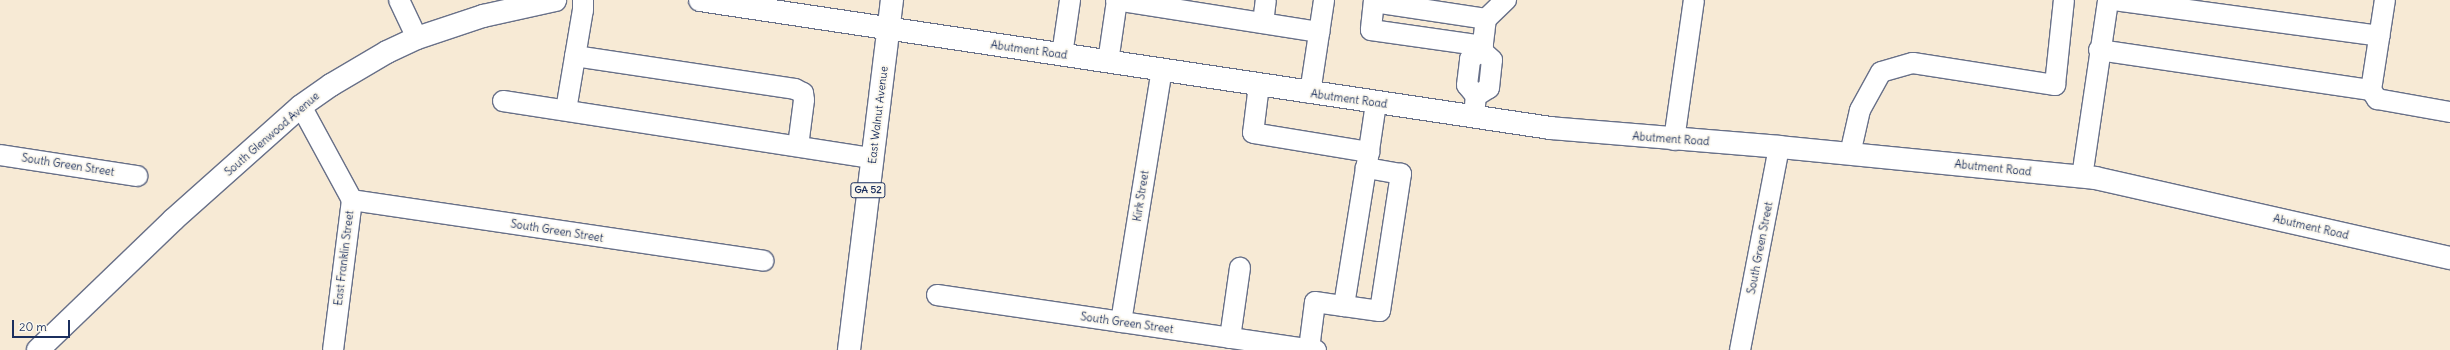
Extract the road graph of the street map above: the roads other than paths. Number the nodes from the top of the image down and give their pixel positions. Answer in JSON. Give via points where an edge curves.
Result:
{"nodes":[{"id":1,"x":398,"y":0,"type":"edge"},
{"id":2,"x":555,"y":0,"type":"edge"},
{"id":3,"x":583,"y":0,"type":"edge"},
{"id":4,"x":700,"y":0,"type":"edge"},
{"id":5,"x":892,"y":0,"type":"edge"},
{"id":6,"x":1070,"y":0,"type":"edge"},
{"id":7,"x":1117,"y":0,"type":"edge"},
{"id":8,"x":1266,"y":0,"type":"edge"},
{"id":9,"x":1324,"y":0,"type":"edge"},
{"id":10,"x":1506,"y":0,"type":"edge"},
{"id":11,"x":1694,"y":0,"type":"edge"},
{"id":12,"x":2064,"y":0,"type":"edge"},
{"id":13,"x":2108,"y":0,"type":"edge"},
{"id":14,"x":2114,"y":0,"type":"edge"},
{"id":15,"x":2385,"y":0,"type":"edge"},
{"id":16,"x":1374,"y":1,"type":"edge"},
{"id":17,"x":1203,"y":7,"type":"edge"},
{"id":18,"x":1486,"y":19,"type":"junction"},
{"id":19,"x":1263,"y":23,"type":"junction"},
{"id":20,"x":888,"y":30,"type":"junction"},
{"id":21,"x":1319,"y":32,"type":"junction"},
{"id":22,"x":2380,"y":36,"type":"junction"},
{"id":23,"x":417,"y":38,"type":"junction"},
{"id":24,"x":1482,"y":48,"type":"junction"},
{"id":25,"x":2099,"y":50,"type":"junction"},
{"id":26,"x":1062,"y":55,"type":"junction"},
{"id":27,"x":576,"y":56,"type":"junction"},
{"id":28,"x":1108,"y":62,"type":"junction"},
{"id":29,"x":1162,"y":70,"type":"junction"},
{"id":30,"x":1259,"y":85,"type":"junction"},
{"id":31,"x":2371,"y":90,"type":"junction"},
{"id":32,"x":1310,"y":93,"type":"junction"},
{"id":33,"x":503,"y":101,"type":"dead end"},
{"id":34,"x":1376,"y":102,"type":"junction"},
{"id":35,"x":301,"y":106,"type":"junction"},
{"id":36,"x":1475,"y":107,"type":"junction"},
{"id":37,"x":566,"y":110,"type":"junction"},
{"id":38,"x":2450,"y":112,"type":"edge"},
{"id":39,"x":1674,"y":140,"type":"junction"},
{"id":40,"x":798,"y":146,"type":"junction"},
{"id":41,"x":1779,"y":147,"type":"junction"},
{"id":42,"x":1850,"y":154,"type":"junction"},
{"id":43,"x":0,"y":155,"type":"edge"},
{"id":44,"x":872,"y":158,"type":"junction"},
{"id":45,"x":1367,"y":160,"type":"junction"},
{"id":46,"x":136,"y":176,"type":"dead end"},
{"id":47,"x":2082,"y":176,"type":"junction"},
{"id":48,"x":352,"y":200,"type":"junction"},
{"id":49,"x":2450,"y":258,"type":"edge"},
{"id":50,"x":763,"y":261,"type":"dead end"},
{"id":51,"x":1240,"y":268,"type":"dead end"},
{"id":52,"x":937,"y":295,"type":"dead end"},
{"id":53,"x":1344,"y":306,"type":"junction"},
{"id":54,"x":1121,"y":322,"type":"junction"},
{"id":55,"x":1230,"y":338,"type":"junction"},
{"id":56,"x":1312,"y":349,"type":"edge"},
{"id":57,"x":38,"y":350,"type":"edge"},
{"id":58,"x":333,"y":350,"type":"edge"},
{"id":59,"x":849,"y":350,"type":"edge"},
{"id":60,"x":1740,"y":350,"type":"edge"}],
"edges":[{"from":1,"to":23,"type":"street"},
{"from":2,"to":23,"type":"main road","name":"South Glenwood Avenue","via":[[483,16]]},
{"from":3,"to":27,"type":"street","via":[[584,10]]},
{"from":4,"to":20,"type":"main road"},
{"from":5,"to":20,"type":"main road","name":"East Walnut Avenue","number":"GA 52"},
{"from":6,"to":26,"type":"street"},
{"from":7,"to":17,"type":"street"},
{"from":7,"to":28,"type":"street"},
{"from":8,"to":19,"type":"street"},
{"from":9,"to":21,"type":"street"},
{"from":10,"to":18,"type":"street"},
{"from":11,"to":39,"type":"street"},
{"from":12,"to":42,"type":"street","via":[[2055,85],[1913,63],[1881,72],[1860,110]]},
{"from":13,"to":25,"type":"street"},
{"from":14,"to":22,"type":"street"},
{"from":15,"to":22,"type":"street"},
{"from":16,"to":18,"type":"street"},
{"from":16,"to":24,"type":"street","via":[[1371,30]]},
{"from":17,"to":19,"type":"street"},
{"from":18,"to":24,"type":"street"},
{"from":19,"to":21,"type":"street"},
{"from":20,"to":26,"type":"main road","name":"Abutment Road"},
{"from":20,"to":44,"type":"main road","name":"East Walnut Avenue","number":"GA 52"},
{"from":21,"to":32,"type":"street"},
{"from":22,"to":31,"type":"street"},
{"from":23,"to":35,"type":"main road","name":"South Glenwood Avenue","via":[[358,68]]},
{"from":24,"to":36,"type":"street","via":[[1470,59],[1469,65],[1467,85]]},
{"from":25,"to":31,"type":"street"},
{"from":25,"to":47,"type":"street"},
{"from":26,"to":28,"type":"main road","name":"Abutment Road"},
{"from":27,"to":37,"type":"street"},
{"from":27,"to":40,"type":"street","via":[[795,89],[803,93],[804,100]]},
{"from":28,"to":29,"type":"main road","name":"Abutment Road"},
{"from":29,"to":30,"type":"main road","name":"Abutment Road"},
{"from":29,"to":54,"type":"street","name":"Kirk Street"},
{"from":30,"to":32,"type":"main road","name":"Abutment Road"},
{"from":30,"to":45,"type":"street","via":[[1253,134]]},
{"from":31,"to":38,"type":"street","via":[[2377,99]]},
{"from":32,"to":34,"type":"main road","name":"Abutment Road"},
{"from":33,"to":37,"type":"street"},
{"from":34,"to":36,"type":"main road","name":"Abutment Road"},
{"from":34,"to":45,"type":"street"},
{"from":35,"to":48,"type":"street","name":"East Franklin Street"},
{"from":35,"to":57,"type":"main road","name":"South Glenwood Avenue","via":[[173,220]]},
{"from":36,"to":39,"type":"main road","name":"Abutment Road","via":[[1550,128]]},
{"from":37,"to":40,"type":"street"},
{"from":39,"to":41,"type":"main road","name":"Abutment Road"},
{"from":40,"to":44,"type":"street"},
{"from":41,"to":42,"type":"main road","name":"Abutment Road"},
{"from":41,"to":60,"type":"street","name":"South Green Street"},
{"from":42,"to":47,"type":"main road","name":"Abutment Road"},
{"from":43,"to":46,"type":"street","name":"South Green Street"},
{"from":44,"to":59,"type":"main road","name":"East Walnut Avenue","number":"GA 52"},
{"from":45,"to":53,"type":"street"},
{"from":45,"to":53,"type":"street","via":[[1400,174],[1380,311]]},
{"from":47,"to":49,"type":"main road","name":"Abutment Road"},
{"from":48,"to":50,"type":"street","name":"South Green Street"},
{"from":48,"to":58,"type":"street","name":"East Franklin Street"},
{"from":51,"to":55,"type":"street"},
{"from":52,"to":54,"type":"street","name":"South Green Street"},
{"from":53,"to":56,"type":"street","via":[[1315,302]]},
{"from":54,"to":55,"type":"street","name":"South Green Street"},
{"from":55,"to":56,"type":"street","name":"South Green Street"}]}
